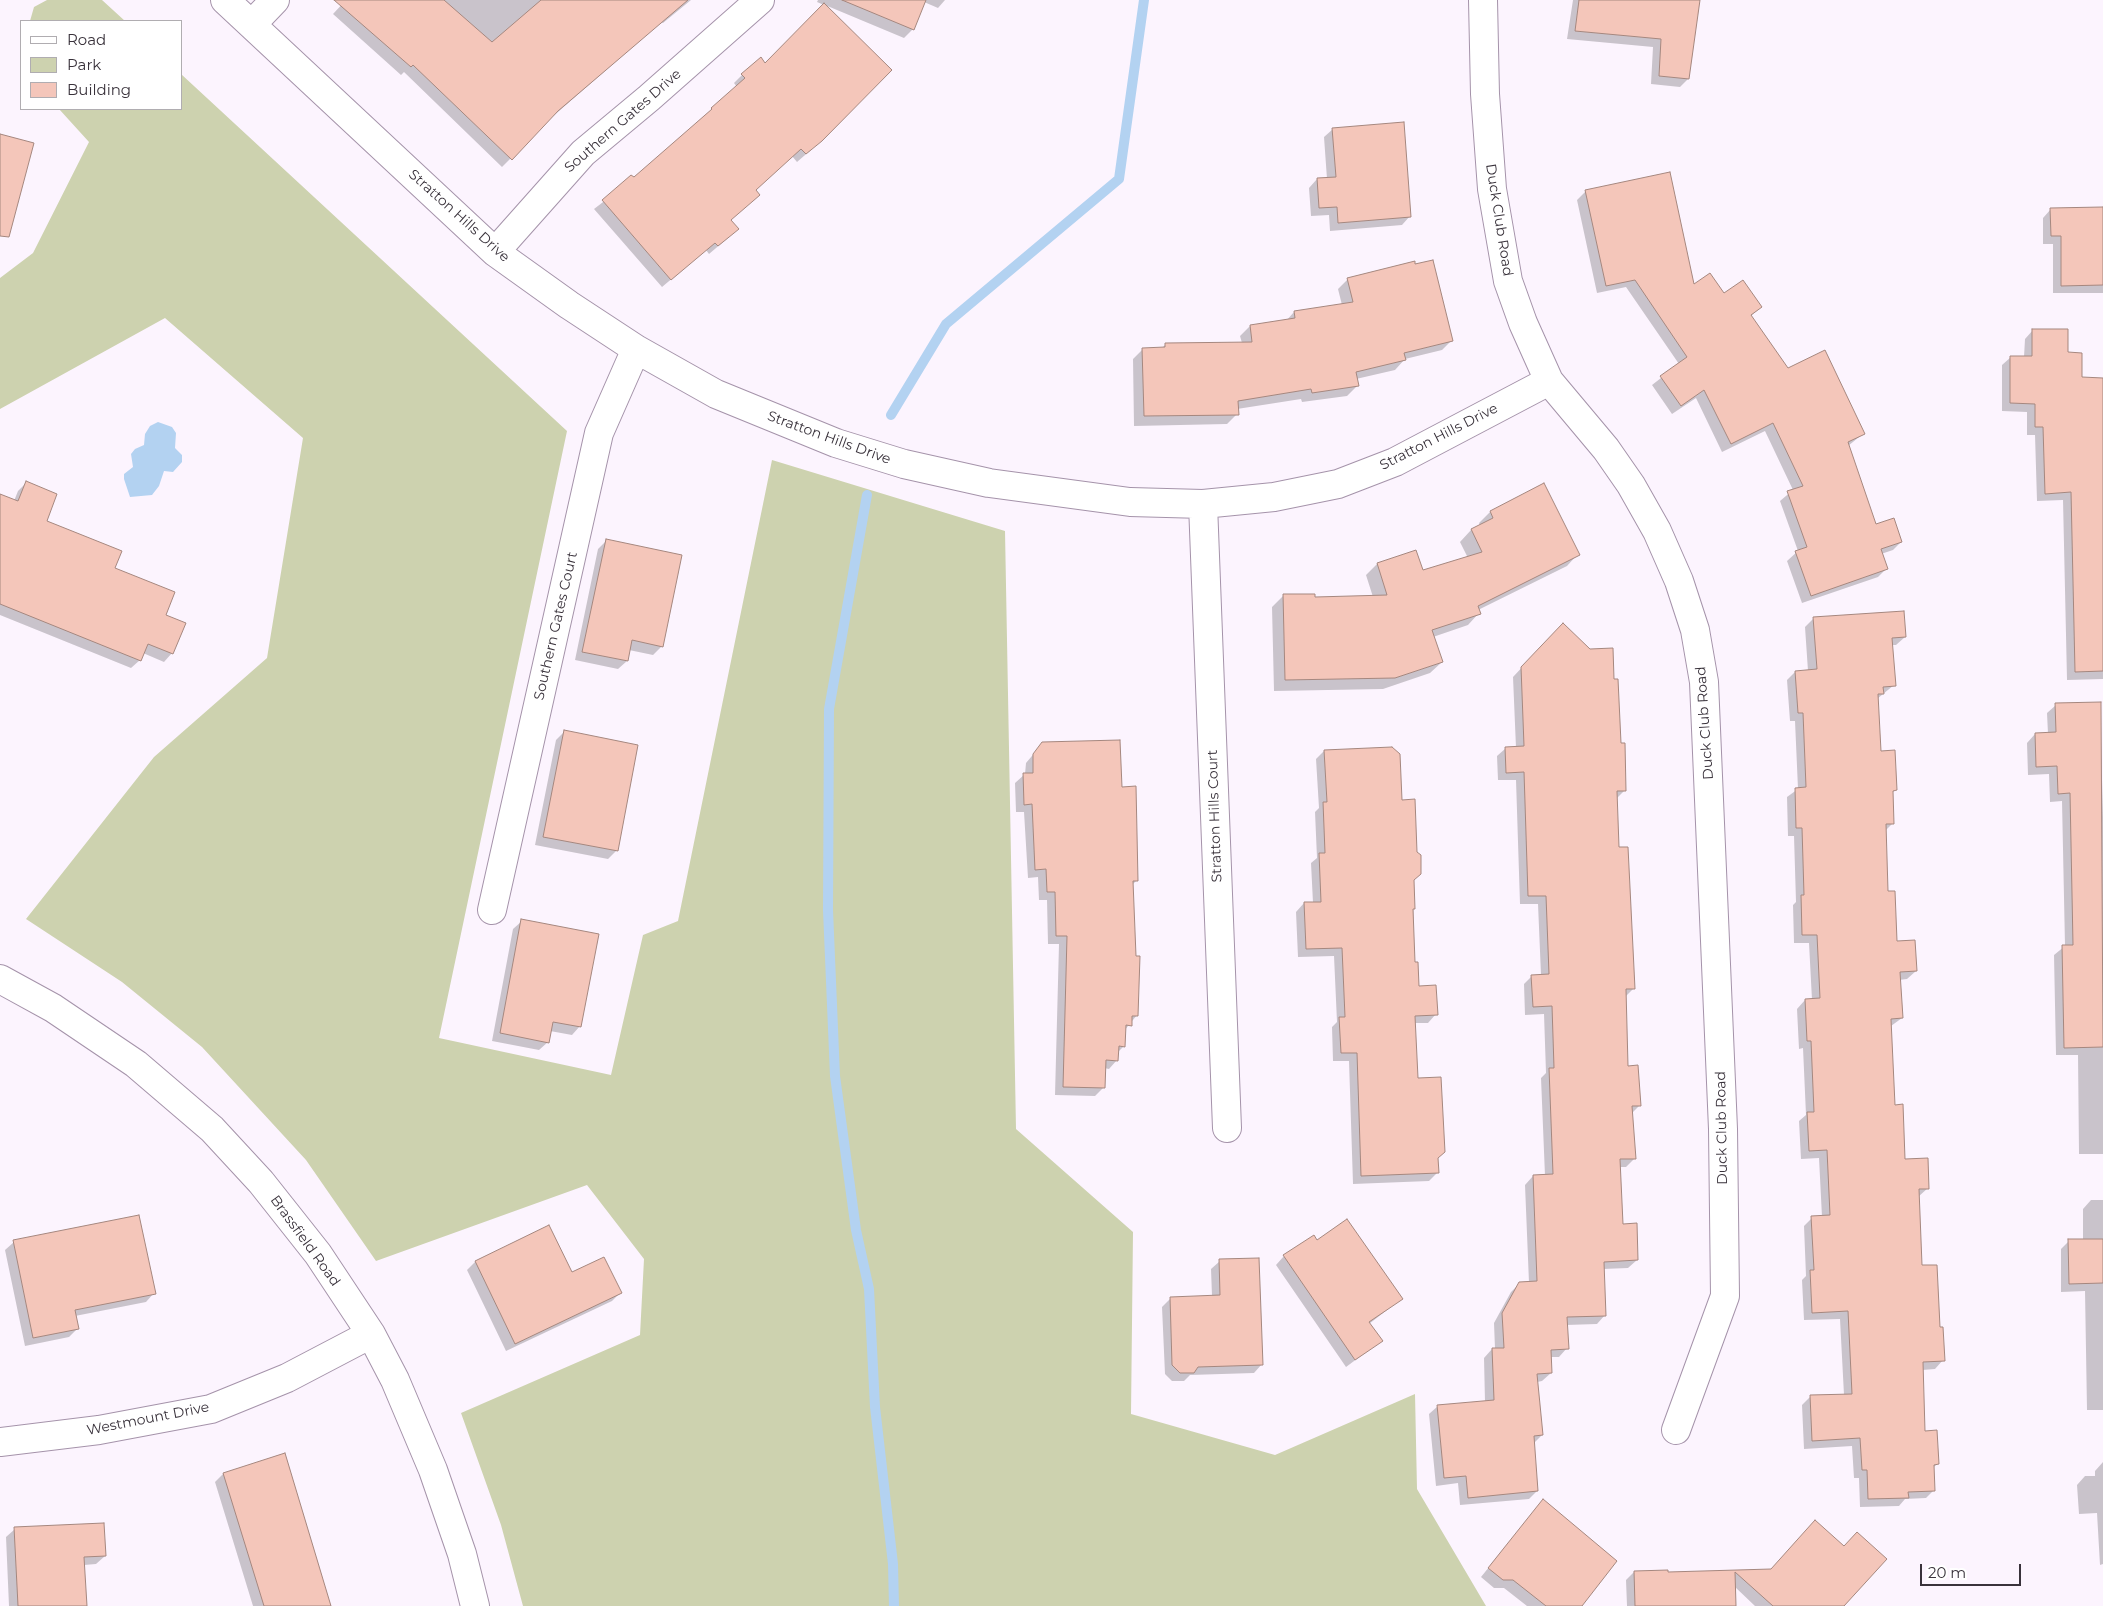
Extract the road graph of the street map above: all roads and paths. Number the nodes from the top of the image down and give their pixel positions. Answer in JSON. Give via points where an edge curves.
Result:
{"nodes":[{"id":1,"x":226,"y":0,"type":"edge"},
{"id":2,"x":275,"y":0,"type":"edge"},
{"id":3,"x":760,"y":0,"type":"edge"},
{"id":4,"x":1483,"y":0,"type":"edge"},
{"id":5,"x":252,"y":24,"type":"junction"},
{"id":6,"x":496,"y":252,"type":"junction"},
{"id":7,"x":636,"y":349,"type":"junction"},
{"id":8,"x":1549,"y":381,"type":"junction"},
{"id":9,"x":1203,"y":504,"type":"junction"},
{"id":10,"x":492,"y":910,"type":"dead end"},
{"id":11,"x":0,"y":979,"type":"edge"},
{"id":12,"x":1227,"y":1128,"type":"dead end"},
{"id":13,"x":370,"y":1334,"type":"junction"},
{"id":14,"x":1676,"y":1430,"type":"dead end"},
{"id":15,"x":0,"y":1442,"type":"edge"},
{"id":16,"x":475,"y":1606,"type":"edge"}],
"edges":[{"from":1,"to":5,"type":"street","name":"Stratton Hills Drive"},
{"from":2,"to":5,"type":"street"},
{"from":3,"to":6,"type":"street","name":"Southern Gates Drive","via":[[583,153]]},
{"from":4,"to":8,"type":"street","name":"Duck Club Road","via":[[1484,94],[1499,237],[1508,281]]},
{"from":5,"to":6,"type":"street","name":"Stratton Hills Drive"},
{"from":6,"to":7,"type":"street","name":"Stratton Hills Drive","via":[[568,305]]},
{"from":7,"to":9,"type":"street","name":"Stratton Hills Drive","via":[[724,398],[836,443],[904,464],[1058,494],[1130,502]]},
{"from":7,"to":10,"type":"street","name":"Southern Gates Court","via":[[599,433]]},
{"from":8,"to":9,"type":"street","name":"Stratton Hills Drive","via":[[1395,462],[1338,484],[1274,497]]},
{"from":8,"to":14,"type":"street","name":"Duck Club Road","via":[[1606,449],[1658,531],[1695,630],[1704,682],[1722,1112],[1725,1296]]},
{"from":9,"to":12,"type":"street","name":"Stratton Hills Court"},
{"from":11,"to":13,"type":"street","name":"Brassfield Road","via":[[53,1008],[136,1064],[212,1129],[262,1182],[318,1254]]},
{"from":13,"to":15,"type":"street","name":"Westmount Drive","via":[[287,1378],[211,1409],[99,1430]]},
{"from":13,"to":16,"type":"street","name":"Brassfield Road","via":[[395,1380],[433,1470],[462,1554]]}]}
